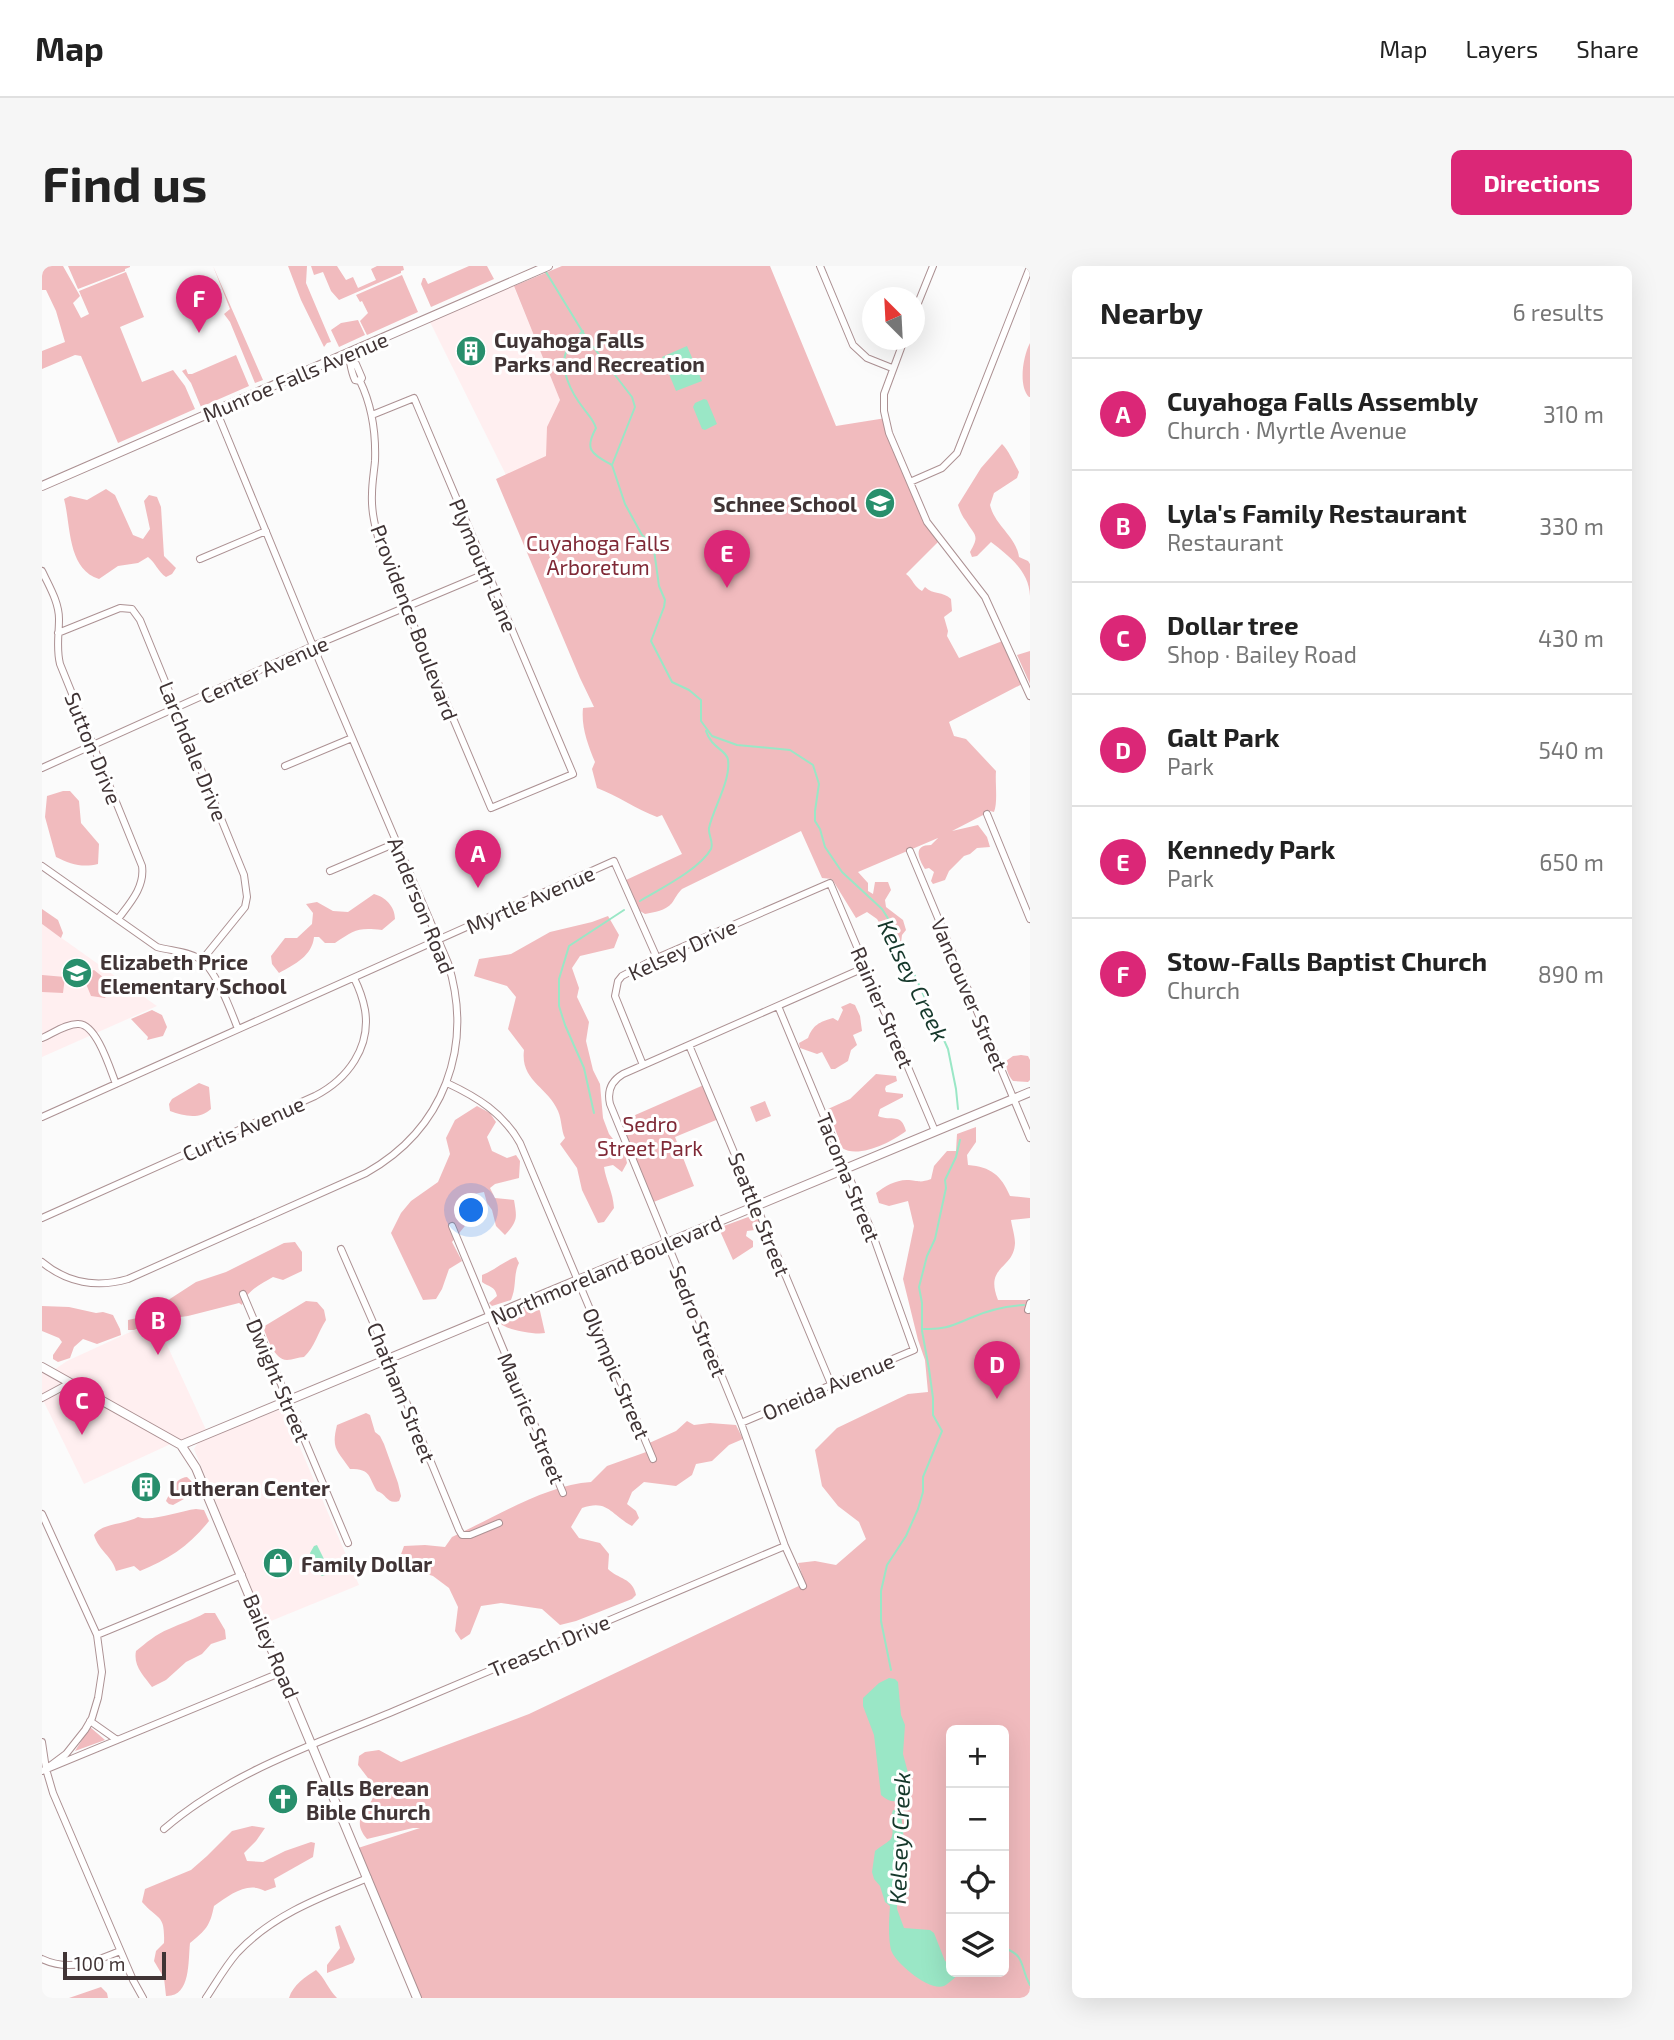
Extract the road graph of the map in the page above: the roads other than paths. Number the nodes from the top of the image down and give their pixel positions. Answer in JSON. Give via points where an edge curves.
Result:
{"nodes":[{"id":1,"x":548,"y":266,"type":"edge"},
{"id":2,"x":820,"y":266,"type":"edge"},
{"id":3,"x":933,"y":266,"type":"edge"},
{"id":4,"x":1030,"y":267,"type":"edge"},
{"id":5,"x":925,"y":287,"type":"edge"},
{"id":6,"x":900,"y":350,"type":"edge"},
{"id":7,"x":349,"y":357,"type":"junction"},
{"id":8,"x":892,"y":368,"type":"junction"},
{"id":9,"x":216,"y":410,"type":"junction"},
{"id":10,"x":372,"y":415,"type":"junction"},
{"id":11,"x":910,"y":482,"type":"junction"},
{"id":12,"x":42,"y":486,"type":"edge"},
{"id":13,"x":266,"y":531,"type":"junction"},
{"id":14,"x":200,"y":559,"type":"dead end"},
{"id":15,"x":42,"y":571,"type":"edge"},
{"id":16,"x":487,"y":573,"type":"junction"},
{"id":17,"x":46,"y":590,"type":"edge"},
{"id":18,"x":406,"y":607,"type":"junction"},
{"id":19,"x":58,"y":633,"type":"junction"},
{"id":20,"x":313,"y":646,"type":"junction"},
{"id":21,"x":1030,"y":696,"type":"edge"},
{"id":22,"x":177,"y":707,"type":"junction"},
{"id":23,"x":352,"y":738,"type":"junction"},
{"id":24,"x":93,"y":746,"type":"junction"},
{"id":25,"x":285,"y":766,"type":"dead end"},
{"id":26,"x":42,"y":768,"type":"edge"},
{"id":27,"x":491,"y":808,"type":"joint"},
{"id":28,"x":987,"y":814,"type":"dead end"},
{"id":29,"x":396,"y":843,"type":"junction"},
{"id":30,"x":910,"y":851,"type":"dead end"},
{"id":31,"x":42,"y":866,"type":"edge"},
{"id":32,"x":330,"y":871,"type":"dead end"},
{"id":33,"x":830,"y":883,"type":"joint"},
{"id":34,"x":245,"y":907,"type":"junction"},
{"id":35,"x":254,"y":909,"type":"dead end"},
{"id":36,"x":118,"y":919,"type":"junction"},
{"id":37,"x":1030,"y":919,"type":"edge"},
{"id":38,"x":438,"y":940,"type":"junction"},
{"id":39,"x":657,"y":958,"type":"junction"},
{"id":40,"x":202,"y":960,"type":"junction"},
{"id":41,"x":866,"y":967,"type":"junction"},
{"id":42,"x":354,"y":978,"type":"junction"},
{"id":43,"x":778,"y":1006,"type":"junction"},
{"id":44,"x":238,"y":1029,"type":"junction"},
{"id":45,"x":42,"y":1038,"type":"edge"},
{"id":46,"x":690,"y":1045,"type":"junction"},
{"id":47,"x":643,"y":1065,"type":"junction"},
{"id":48,"x":447,"y":1083,"type":"junction"},
{"id":49,"x":116,"y":1084,"type":"junction"},
{"id":50,"x":1030,"y":1092,"type":"edge"},
{"id":51,"x":1014,"y":1099,"type":"junction"},
{"id":52,"x":42,"y":1117,"type":"edge"},
{"id":53,"x":935,"y":1131,"type":"junction"},
{"id":54,"x":1030,"y":1138,"type":"edge"},
{"id":55,"x":846,"y":1168,"type":"junction"},
{"id":56,"x":757,"y":1206,"type":"junction"},
{"id":57,"x":42,"y":1217,"type":"edge"},
{"id":58,"x":452,"y":1226,"type":"dead end"},
{"id":59,"x":667,"y":1243,"type":"junction"},
{"id":60,"x":341,"y":1249,"type":"dead end"},
{"id":61,"x":42,"y":1262,"type":"edge"},
{"id":62,"x":579,"y":1280,"type":"junction"},
{"id":63,"x":243,"y":1294,"type":"dead end"},
{"id":64,"x":489,"y":1317,"type":"junction"},
{"id":65,"x":914,"y":1350,"type":"joint"},
{"id":66,"x":388,"y":1359,"type":"junction"},
{"id":67,"x":42,"y":1367,"type":"edge"},
{"id":68,"x":70,"y":1383,"type":"junction"},
{"id":69,"x":831,"y":1384,"type":"junction"},
{"id":70,"x":42,"y":1398,"type":"edge"},
{"id":71,"x":288,"y":1401,"type":"junction"},
{"id":72,"x":741,"y":1423,"type":"junction"},
{"id":73,"x":181,"y":1445,"type":"junction"},
{"id":74,"x":653,"y":1459,"type":"dead end"},
{"id":75,"x":563,"y":1493,"type":"dead end"},
{"id":76,"x":42,"y":1514,"type":"edge"},
{"id":77,"x":499,"y":1523,"type":"dead end"},
{"id":78,"x":348,"y":1543,"type":"dead end"},
{"id":79,"x":785,"y":1546,"type":"junction"},
{"id":80,"x":242,"y":1575,"type":"junction"},
{"id":81,"x":803,"y":1586,"type":"dead end"},
{"id":82,"x":97,"y":1635,"type":"junction"},
{"id":83,"x":282,"y":1671,"type":"junction"},
{"id":84,"x":90,"y":1721,"type":"junction"},
{"id":85,"x":117,"y":1740,"type":"junction"},
{"id":86,"x":42,"y":1742,"type":"edge"},
{"id":87,"x":313,"y":1744,"type":"junction"},
{"id":88,"x":44,"y":1770,"type":"edge"},
{"id":89,"x":164,"y":1829,"type":"dead end"},
{"id":90,"x":368,"y":1878,"type":"junction"},
{"id":91,"x":120,"y":1951,"type":"junction"},
{"id":92,"x":42,"y":1959,"type":"edge"},
{"id":93,"x":143,"y":1998,"type":"edge"},
{"id":94,"x":206,"y":1998,"type":"edge"},
{"id":95,"x":417,"y":1998,"type":"edge"}],
"edges":[{"from":1,"to":7,"type":"street","name":"Munroe Falls Avenue"},
{"from":2,"to":8,"type":"street","via":[[853,345],[867,358]]},
{"from":3,"to":5,"type":"street"},
{"from":4,"to":11,"type":"street","via":[[957,453],[942,468]]},
{"from":6,"to":8,"type":"street"},
{"from":7,"to":9,"type":"street","name":"Munroe Falls Avenue"},
{"from":7,"to":10,"type":"street","name":"Providence Boulevard","via":[[349,367],[360,381]]},
{"from":8,"to":11,"type":"street","via":[[884,411]]},
{"from":9,"to":12,"type":"street","name":"Munroe Falls Avenue"},
{"from":9,"to":13,"type":"street","name":"Anderson Road"},
{"from":10,"to":16,"type":"street","name":"Plymouth Lane","via":[[414,398]]},
{"from":10,"to":18,"type":"street","name":"Providence Boulevard","via":[[375,527]]},
{"from":11,"to":21,"type":"street","via":[[933,531],[985,597]]},
{"from":13,"to":14,"type":"street"},
{"from":13,"to":20,"type":"street","name":"Anderson Road"},
{"from":15,"to":17,"type":"street","name":"Sutton Drive"},
{"from":16,"to":18,"type":"street","name":"Center Avenue"},
{"from":16,"to":27,"type":"street","name":"Plymouth Lane","via":[[573,774]]},
{"from":17,"to":19,"type":"street","name":"Sutton Drive","via":[[58,608]]},
{"from":18,"to":20,"type":"street","name":"Center Avenue"},
{"from":18,"to":27,"type":"street","name":"Providence Boulevard"},
{"from":19,"to":22,"type":"street","name":"Larchdale Drive","via":[[127,605],[141,620]]},
{"from":19,"to":24,"type":"street","name":"Sutton Drive","via":[[60,664]]},
{"from":20,"to":22,"type":"street","name":"Center Avenue"},
{"from":20,"to":23,"type":"street","name":"Anderson Road"},
{"from":22,"to":24,"type":"street","name":"Center Avenue"},
{"from":22,"to":34,"type":"street","name":"Larchdale Drive","via":[[241,864]]},
{"from":23,"to":25,"type":"street"},
{"from":23,"to":29,"type":"street","name":"Anderson Road"},
{"from":24,"to":26,"type":"street","name":"Center Avenue"},
{"from":24,"to":36,"type":"street","name":"Sutton Drive","via":[[143,872],[139,889]]},
{"from":28,"to":37,"type":"street"},
{"from":29,"to":32,"type":"street"},
{"from":29,"to":38,"type":"street","name":"Anderson Road"},
{"from":30,"to":51,"type":"street","name":"Vancouver Street"},
{"from":31,"to":36,"type":"street"},
{"from":33,"to":39,"type":"street","name":"Kelsey Drive"},
{"from":33,"to":41,"type":"street","name":"Rainier Street"},
{"from":34,"to":35,"type":"street"},
{"from":34,"to":40,"type":"street"},
{"from":36,"to":40,"type":"street","via":[[157,947]]},
{"from":38,"to":39,"type":"street","name":"Myrtle Avenue","via":[[614,861]]},
{"from":38,"to":42,"type":"street","name":"Myrtle Avenue"},
{"from":38,"to":48,"type":"street","name":"Anderson Road","via":[[452,977],[458,1014]]},
{"from":39,"to":47,"type":"street","name":"Kelsey Drive","via":[[626,973],[615,990]]},
{"from":40,"to":44,"type":"street","via":[[217,980]]},
{"from":41,"to":43,"type":"street","name":"Sedro Street"},
{"from":41,"to":53,"type":"street","name":"Rainier Street"},
{"from":42,"to":44,"type":"street","name":"Myrtle Avenue"},
{"from":42,"to":57,"type":"street","name":"Curtis Avenue","via":[[364,1004],[365,1034],[355,1061],[334,1085]]},
{"from":43,"to":46,"type":"street","name":"Sedro Street"},
{"from":43,"to":55,"type":"street","name":"Tacoma Street"},
{"from":44,"to":49,"type":"street","name":"Myrtle Avenue"},
{"from":45,"to":49,"type":"street","via":[[84,1025],[96,1038]]},
{"from":46,"to":47,"type":"street","name":"Sedro Street"},
{"from":46,"to":56,"type":"street","name":"Seattle Street"},
{"from":47,"to":59,"type":"street","name":"Sedro Street","via":[[614,1081],[609,1098]]},
{"from":48,"to":61,"type":"street","name":"Anderson Road","via":[[417,1132],[376,1167],[128,1279],[83,1282]]},
{"from":48,"to":62,"type":"street","name":"Olympic Street","via":[[481,1101],[514,1133]]},
{"from":49,"to":52,"type":"street","name":"Myrtle Avenue"},
{"from":50,"to":51,"type":"street","name":"Northmoreland Boulevard"},
{"from":51,"to":53,"type":"street","name":"Northmoreland Boulevard"},
{"from":51,"to":54,"type":"street","name":"Vancouver Street"},
{"from":53,"to":55,"type":"street","name":"Northmoreland Boulevard"},
{"from":55,"to":56,"type":"street","name":"Northmoreland Boulevard"},
{"from":55,"to":65,"type":"street","name":"Tacoma Street"},
{"from":56,"to":59,"type":"street","name":"Northmoreland Boulevard"},
{"from":56,"to":69,"type":"street","name":"Seattle Street"},
{"from":58,"to":64,"type":"street","name":"Maurice Street"},
{"from":59,"to":62,"type":"street","name":"Northmoreland Boulevard"},
{"from":59,"to":72,"type":"street","name":"Sedro Street"},
{"from":60,"to":66,"type":"street","name":"Chatham Street"},
{"from":62,"to":64,"type":"street","name":"Northmoreland Boulevard"},
{"from":62,"to":74,"type":"street","name":"Olympic Street"},
{"from":63,"to":71,"type":"street","name":"Dwight Street"},
{"from":64,"to":66,"type":"street","name":"Northmoreland Boulevard"},
{"from":64,"to":75,"type":"street","name":"Maurice Street"},
{"from":65,"to":69,"type":"street","name":"Oneida Avenue"},
{"from":66,"to":71,"type":"street","name":"Northmoreland Boulevard"},
{"from":66,"to":77,"type":"street","name":"Chatham Street","via":[[462,1535]]},
{"from":67,"to":68,"type":"street","name":"Bailey Road"},
{"from":68,"to":70,"type":"street"},
{"from":68,"to":73,"type":"street","name":"Bailey Road"},
{"from":69,"to":72,"type":"street","name":"Oneida Avenue"},
{"from":71,"to":73,"type":"street","name":"Northmoreland Boulevard"},
{"from":71,"to":78,"type":"street","name":"Dwight Street"},
{"from":72,"to":79,"type":"street","name":"Sedro Street"},
{"from":73,"to":80,"type":"street","name":"Bailey Road","via":[[201,1477]]},
{"from":76,"to":82,"type":"street"},
{"from":79,"to":81,"type":"street","name":"Sedro Street"},
{"from":79,"to":87,"type":"street","name":"Treasch Drive"},
{"from":80,"to":82,"type":"street"},
{"from":80,"to":83,"type":"street","name":"Bailey Road"},
{"from":82,"to":84,"type":"street","via":[[102,1675]]},
{"from":83,"to":85,"type":"street"},
{"from":83,"to":87,"type":"street","name":"Bailey Road"},
{"from":84,"to":85,"type":"street"},
{"from":84,"to":88,"type":"street","via":[[76,1744]]},
{"from":85,"to":88,"type":"street"},
{"from":86,"to":88,"type":"street"},
{"from":87,"to":89,"type":"street","name":"Treasch Drive","via":[[219,1788]]},
{"from":87,"to":90,"type":"street","name":"Bailey Road"},
{"from":88,"to":91,"type":"street"},
{"from":90,"to":94,"type":"street","via":[[271,1923],[237,1953]]},
{"from":90,"to":95,"type":"street","name":"Bailey Road"},
{"from":91,"to":92,"type":"street","via":[[73,1966]]},
{"from":91,"to":93,"type":"street"}]}
